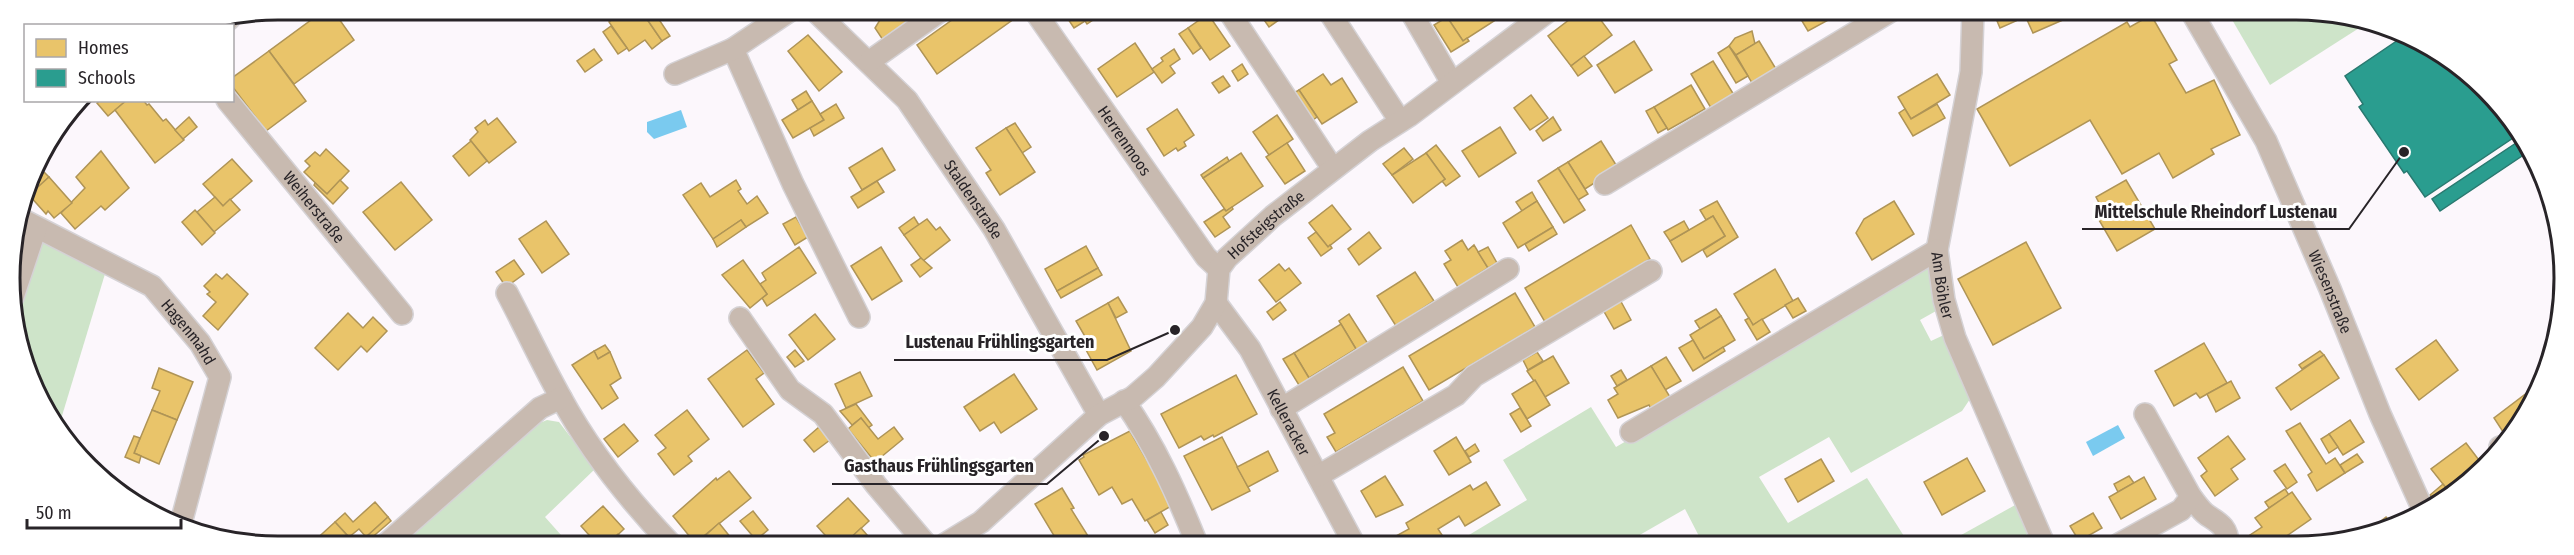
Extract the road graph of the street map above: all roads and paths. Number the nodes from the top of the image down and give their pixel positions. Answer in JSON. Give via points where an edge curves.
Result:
{"nodes":[{"id":1,"x":776,"y":20,"type":"edge"},
{"id":2,"x":825,"y":20,"type":"edge"},
{"id":3,"x":928,"y":20,"type":"edge"},
{"id":4,"x":1041,"y":20,"type":"edge"},
{"id":5,"x":1235,"y":20,"type":"edge"},
{"id":6,"x":1334,"y":20,"type":"edge"},
{"id":7,"x":1416,"y":20,"type":"edge"},
{"id":8,"x":1537,"y":20,"type":"edge"},
{"id":9,"x":1876,"y":20,"type":"edge"},
{"id":10,"x":1973,"y":20,"type":"edge"},
{"id":11,"x":2196,"y":20,"type":"edge"},
{"id":12,"x":733,"y":49,"type":"junction"},
{"id":13,"x":870,"y":62,"type":"junction"},
{"id":14,"x":675,"y":74,"type":"dead end"},
{"id":15,"x":1452,"y":83,"type":"junction"},
{"id":16,"x":229,"y":102,"type":"edge"},
{"id":17,"x":1400,"y":121,"type":"junction"},
{"id":18,"x":1333,"y":169,"type":"junction"},
{"id":19,"x":1605,"y":184,"type":"dead end"},
{"id":20,"x":28,"y":223,"type":"edge"},
{"id":21,"x":1937,"y":250,"type":"junction"},
{"id":22,"x":20,"y":262,"type":"edge"},
{"id":23,"x":1218,"y":269,"type":"junction"},
{"id":24,"x":1508,"y":269,"type":"dead end"},
{"id":25,"x":1651,"y":271,"type":"dead end"},
{"id":26,"x":507,"y":293,"type":"dead end"},
{"id":27,"x":1216,"y":303,"type":"junction"},
{"id":28,"x":402,"y":314,"type":"dead end"},
{"id":29,"x":859,"y":317,"type":"dead end"},
{"id":30,"x":740,"y":318,"type":"dead end"},
{"id":31,"x":561,"y":398,"type":"junction"},
{"id":32,"x":1124,"y":401,"type":"junction"},
{"id":33,"x":1281,"y":410,"type":"junction"},
{"id":34,"x":2145,"y":414,"type":"dead end"},
{"id":35,"x":1099,"y":415,"type":"junction"},
{"id":36,"x":1630,"y":432,"type":"dead end"},
{"id":37,"x":1318,"y":476,"type":"junction"},
{"id":38,"x":2191,"y":497,"type":"junction"},
{"id":39,"x":2421,"y":504,"type":"edge"},
{"id":40,"x":183,"y":517,"type":"edge"},
{"id":41,"x":395,"y":536,"type":"edge"},
{"id":42,"x":664,"y":536,"type":"edge"},
{"id":43,"x":919,"y":536,"type":"edge"},
{"id":44,"x":963,"y":536,"type":"edge"},
{"id":45,"x":1194,"y":536,"type":"edge"},
{"id":46,"x":1350,"y":536,"type":"edge"},
{"id":47,"x":2041,"y":536,"type":"edge"},
{"id":48,"x":2134,"y":536,"type":"edge"},
{"id":49,"x":2228,"y":536,"type":"edge"}],
"edges":[{"from":1,"to":12,"type":"street"},
{"from":2,"to":13,"type":"street","name":"Staldenstraße"},
{"from":3,"to":13,"type":"street"},
{"from":4,"to":23,"type":"street","name":"Herrenmoos","via":[[1206,258]]},
{"from":5,"to":18,"type":"street"},
{"from":6,"to":17,"type":"street"},
{"from":7,"to":15,"type":"street"},
{"from":8,"to":15,"type":"street","name":"Hofsteigstraße"},
{"from":9,"to":19,"type":"street"},
{"from":10,"to":21,"type":"street","name":"Am Böhler","via":[[1971,72]]},
{"from":11,"to":39,"type":"street","name":"Wiesenstraße","via":[[2266,141]]},
{"from":12,"to":14,"type":"street"},
{"from":12,"to":29,"type":"street","via":[[793,184]]},
{"from":13,"to":35,"type":"street","name":"Staldenstraße","via":[[907,100],[994,229]]},
{"from":15,"to":17,"type":"street","name":"Hofsteigstraße"},
{"from":16,"to":28,"type":"street","name":"Weiherstraße"},
{"from":17,"to":18,"type":"street","name":"Hofsteigstraße"},
{"from":18,"to":23,"type":"street","name":"Hofsteigstraße","via":[[1273,216]]},
{"from":20,"to":22,"type":"street"},
{"from":20,"to":40,"type":"street","name":"Hagenmahd","via":[[152,286],[200,344],[220,377]]},
{"from":21,"to":36,"type":"street"},
{"from":21,"to":47,"type":"street","name":"Am Böhler","via":[[1944,300],[1955,338]]},
{"from":23,"to":27,"type":"street","name":"Hofsteigstraße"},
{"from":24,"to":33,"type":"street"},
{"from":25,"to":37,"type":"street","via":[[1474,376],[1456,394]]},
{"from":26,"to":31,"type":"street"},
{"from":27,"to":32,"type":"street","name":"Hofsteigstraße","via":[[1202,327],[1170,362]]},
{"from":27,"to":33,"type":"street","name":"Kelleracker","via":[[1250,349]]},
{"from":30,"to":43,"type":"street","via":[[790,390],[823,414]]},
{"from":31,"to":41,"type":"street","via":[[540,408]]},
{"from":31,"to":42,"type":"street","via":[[629,496]]},
{"from":32,"to":35,"type":"street","name":"Hofsteigstraße"},
{"from":32,"to":45,"type":"street","via":[[1178,496]]},
{"from":33,"to":37,"type":"street","name":"Kelleracker"},
{"from":34,"to":38,"type":"street"},
{"from":35,"to":44,"type":"street","name":"Hofsteigstraße"},
{"from":37,"to":46,"type":"street","name":"Kelleracker"},
{"from":38,"to":48,"type":"street","via":[[2181,510]]},
{"from":38,"to":49,"type":"street","via":[[2207,515],[2219,520]]}]}
